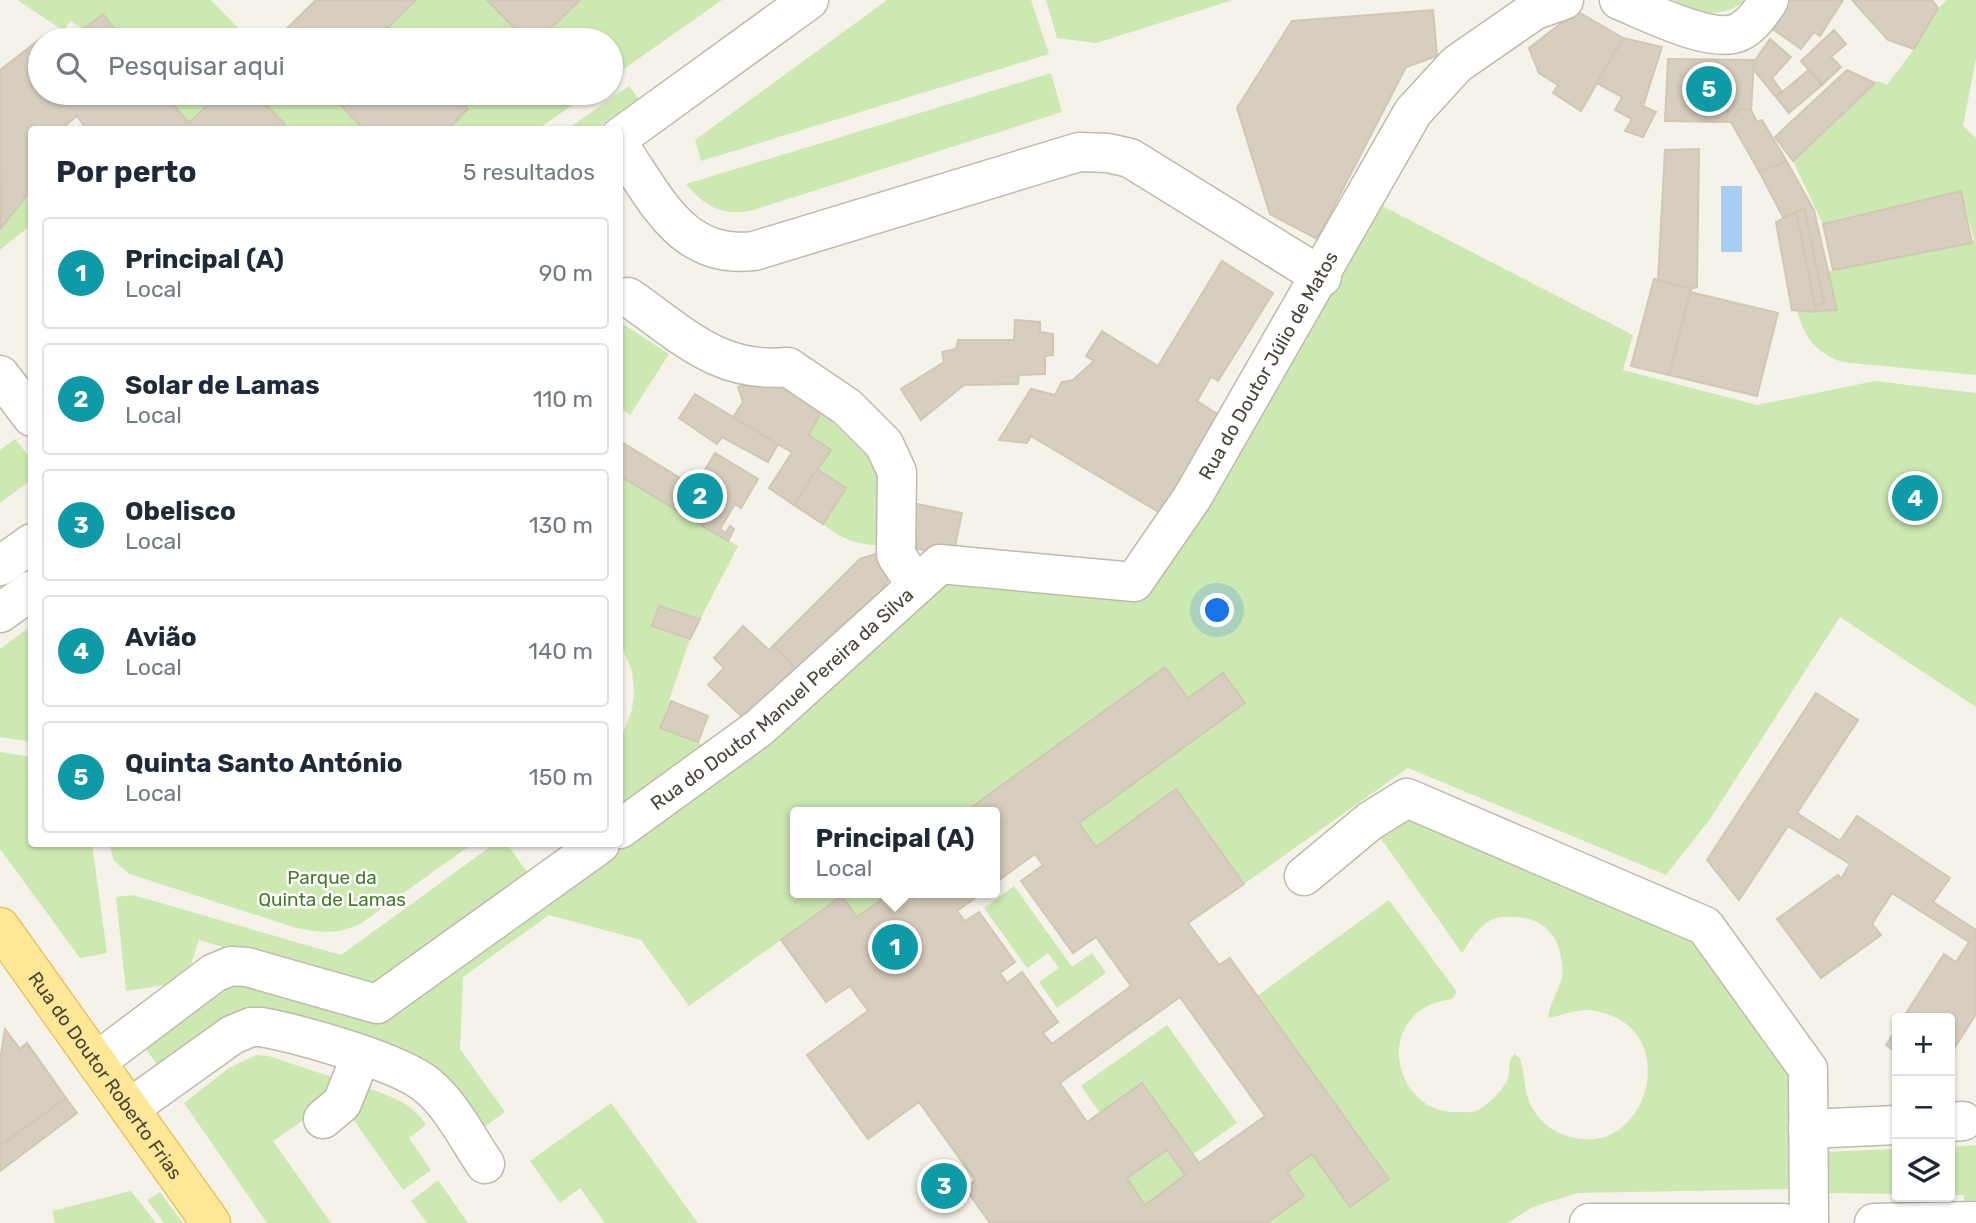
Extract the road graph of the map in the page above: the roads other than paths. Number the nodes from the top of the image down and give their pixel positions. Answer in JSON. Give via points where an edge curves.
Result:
{"nodes":[{"id":1,"x":809,"y":0,"type":"edge"},
{"id":2,"x":1564,"y":0,"type":"edge"},
{"id":3,"x":1619,"y":0,"type":"edge"},
{"id":4,"x":1769,"y":0,"type":"edge"},
{"id":5,"x":623,"y":135,"type":"edge"},
{"id":6,"x":623,"y":151,"type":"edge"},
{"id":7,"x":1322,"y":276,"type":"junction"},
{"id":8,"x":628,"y":297,"type":"dead end"},
{"id":9,"x":0,"y":375,"type":"edge"},
{"id":10,"x":28,"y":411,"type":"edge"},
{"id":11,"x":28,"y":546,"type":"edge"},
{"id":12,"x":0,"y":566,"type":"edge"},
{"id":13,"x":916,"y":585,"type":"junction"},
{"id":14,"x":28,"y":593,"type":"edge"},
{"id":15,"x":0,"y":613,"type":"edge"},
{"id":16,"x":623,"y":827,"type":"edge"},
{"id":17,"x":596,"y":847,"type":"edge"},
{"id":18,"x":1304,"y":876,"type":"dead end"},
{"id":19,"x":0,"y":927,"type":"edge"},
{"id":20,"x":361,"y":1056,"type":"junction"},
{"id":21,"x":96,"y":1062,"type":"junction"},
{"id":22,"x":130,"y":1108,"type":"junction"},
{"id":23,"x":323,"y":1119,"type":"dead end"},
{"id":24,"x":1892,"y":1125,"type":"edge"},
{"id":25,"x":1808,"y":1129,"type":"junction"},
{"id":26,"x":485,"y":1164,"type":"dead end"},
{"id":27,"x":1976,"y":1221,"type":"edge"},
{"id":28,"x":211,"y":1223,"type":"edge"},
{"id":29,"x":1589,"y":1223,"type":"edge"},
{"id":30,"x":1783,"y":1223,"type":"edge"},
{"id":31,"x":1808,"y":1223,"type":"edge"},
{"id":32,"x":1874,"y":1223,"type":"edge"}],
"edges":[{"from":1,"to":5,"type":"street"},
{"from":2,"to":7,"type":"street","name":"Rua do Doutor Júlio de Matos","via":[[1535,10],[1457,64],[1413,112]]},
{"from":3,"to":4,"type":"street","via":[[1672,22],[1725,36],[1753,22]]},
{"from":6,"to":7,"type":"street","via":[[675,226],[694,241],[727,253],[754,251],[1079,152],[1108,153],[1130,158]]},
{"from":7,"to":13,"type":"street","name":"Rua do Doutor Júlio de Matos","via":[[1192,498],[1134,582],[940,564]]},
{"from":8,"to":13,"type":"street","name":"Rua do Doutor Manuel Pereira da Silva","via":[[704,350],[732,364],[760,370],[788,367],[847,407],[884,444],[897,472],[896,555]]},
{"from":9,"to":10,"type":"street"},
{"from":11,"to":12,"type":"street"},
{"from":13,"to":16,"type":"street","name":"Rua do Doutor Manuel Pereira da Silva","via":[[759,728]]},
{"from":14,"to":15,"type":"street"},
{"from":17,"to":21,"type":"street","via":[[377,1004],[231,966],[214,973]]},
{"from":18,"to":25,"type":"street","via":[[1370,821],[1407,798],[1705,926],[1808,1069]]},
{"from":19,"to":21,"type":"main road","name":"Rua do Doutor Roberto Frias"},
{"from":20,"to":22,"type":"street","via":[[251,1027],[232,1035]]},
{"from":20,"to":23,"type":"street","via":[[342,1103]]},
{"from":20,"to":26,"type":"street","via":[[402,1069],[428,1086]]},
{"from":21,"to":22,"type":"main road","name":"Rua do Doutor Roberto Frias"},
{"from":22,"to":28,"type":"main road","name":"Rua do Doutor Roberto Frias"},
{"from":24,"to":25,"type":"street"},
{"from":25,"to":31,"type":"street"},
{"from":27,"to":32,"type":"street"},
{"from":29,"to":30,"type":"street"}]}
